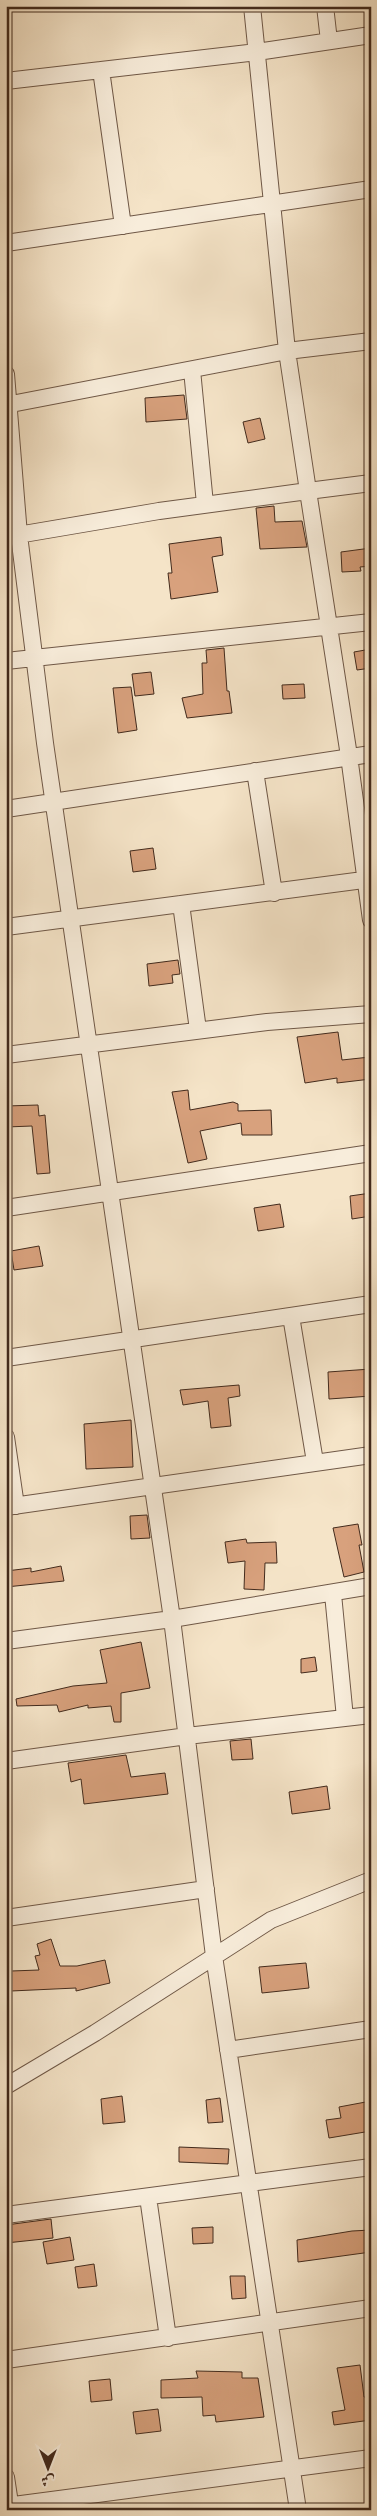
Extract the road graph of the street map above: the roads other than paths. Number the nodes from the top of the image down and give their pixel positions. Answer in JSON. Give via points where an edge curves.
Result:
{"nodes":[{"id":1,"x":252,"y":6,"type":"edge"},
{"id":2,"x":325,"y":6,"type":"edge"},
{"id":3,"x":371,"y":36,"type":"edge"},
{"id":4,"x":329,"y":42,"type":"junction"},
{"id":5,"x":256,"y":52,"type":"junction"},
{"id":6,"x":101,"y":70,"type":"junction"},
{"id":7,"x":6,"y":81,"type":"edge"},
{"id":8,"x":371,"y":189,"type":"edge"},
{"id":9,"x":273,"y":203,"type":"junction"},
{"id":10,"x":123,"y":226,"type":"junction"},
{"id":11,"x":6,"y":243,"type":"edge"},
{"id":12,"x":371,"y":341,"type":"edge"},
{"id":13,"x":287,"y":351,"type":"junction"},
{"id":14,"x":192,"y":370,"type":"junction"},
{"id":15,"x":6,"y":374,"type":"edge"},
{"id":16,"x":8,"y":404,"type":"edge"},
{"id":17,"x":371,"y":483,"type":"edge"},
{"id":18,"x":308,"y":490,"type":"junction"},
{"id":19,"x":205,"y":504,"type":"junction"},
{"id":20,"x":13,"y":536,"type":"edge"},
{"id":21,"x":371,"y":622,"type":"edge"},
{"id":22,"x":328,"y":625,"type":"junction"},
{"id":23,"x":35,"y":657,"type":"junction"},
{"id":24,"x":6,"y":661,"type":"edge"},
{"id":25,"x":371,"y":754,"type":"edge"},
{"id":26,"x":349,"y":756,"type":"junction"},
{"id":27,"x":255,"y":771,"type":"junction"},
{"id":28,"x":53,"y":802,"type":"junction"},
{"id":29,"x":6,"y":808,"type":"edge"},
{"id":30,"x":368,"y":879,"type":"edge"},
{"id":31,"x":274,"y":893,"type":"junction"},
{"id":32,"x":181,"y":904,"type":"junction"},
{"id":33,"x":70,"y":918,"type":"junction"},
{"id":34,"x":371,"y":920,"type":"edge"},
{"id":35,"x":6,"y":927,"type":"edge"},
{"id":36,"x":371,"y":1014,"type":"edge"},
{"id":37,"x":198,"y":1030,"type":"junction"},
{"id":38,"x":90,"y":1044,"type":"junction"},
{"id":39,"x":6,"y":1056,"type":"edge"},
{"id":40,"x":371,"y":1153,"type":"edge"},
{"id":41,"x":112,"y":1193,"type":"junction"},
{"id":42,"x":6,"y":1208,"type":"edge"},
{"id":43,"x":371,"y":1304,"type":"edge"},
{"id":44,"x":291,"y":1316,"type":"junction"},
{"id":45,"x":132,"y":1340,"type":"junction"},
{"id":46,"x":6,"y":1358,"type":"edge"},
{"id":47,"x":6,"y":1437,"type":"edge"},
{"id":48,"x":371,"y":1455,"type":"edge"},
{"id":49,"x":315,"y":1462,"type":"junction"},
{"id":50,"x":153,"y":1485,"type":"junction"},
{"id":51,"x":11,"y":1506,"type":"edge"},
{"id":52,"x":371,"y":1586,"type":"edge"},
{"id":53,"x":333,"y":1594,"type":"junction"},
{"id":54,"x":172,"y":1619,"type":"junction"},
{"id":55,"x":6,"y":1641,"type":"edge"},
{"id":56,"x":371,"y":1715,"type":"edge"},
{"id":57,"x":345,"y":1718,"type":"junction"},
{"id":58,"x":187,"y":1736,"type":"junction"},
{"id":59,"x":6,"y":1761,"type":"edge"},
{"id":60,"x":371,"y":1880,"type":"edge"},
{"id":61,"x":206,"y":1889,"type":"junction"},
{"id":62,"x":6,"y":1918,"type":"edge"},
{"id":63,"x":214,"y":1956,"type":"junction"},
{"id":64,"x":371,"y":2028,"type":"edge"},
{"id":65,"x":228,"y":2050,"type":"junction"},
{"id":66,"x":6,"y":2086,"type":"edge"},
{"id":67,"x":371,"y":2167,"type":"edge"},
{"id":68,"x":249,"y":2185,"type":"junction"},
{"id":69,"x":148,"y":2197,"type":"junction"},
{"id":70,"x":6,"y":2215,"type":"edge"},
{"id":71,"x":371,"y":2308,"type":"edge"},
{"id":72,"x":270,"y":2323,"type":"junction"},
{"id":73,"x":168,"y":2338,"type":"junction"},
{"id":74,"x":6,"y":2360,"type":"edge"},
{"id":75,"x":371,"y":2458,"type":"edge"},
{"id":76,"x":293,"y":2469,"type":"junction"},
{"id":77,"x":6,"y":2477,"type":"edge"},
{"id":78,"x":9,"y":2507,"type":"edge"},
{"id":79,"x":298,"y":2510,"type":"edge"}],
"edges":[{"from":1,"to":5,"type":"street"},
{"from":2,"to":4,"type":"street"},
{"from":3,"to":4,"type":"street"},
{"from":4,"to":5,"type":"street"},
{"from":5,"to":6,"type":"street"},
{"from":5,"to":9,"type":"street"},
{"from":6,"to":7,"type":"street"},
{"from":6,"to":10,"type":"street"},
{"from":8,"to":9,"type":"street"},
{"from":9,"to":10,"type":"street"},
{"from":9,"to":13,"type":"street"},
{"from":10,"to":11,"type":"street"},
{"from":12,"to":13,"type":"street"},
{"from":13,"to":14,"type":"street"},
{"from":13,"to":18,"type":"street"},
{"from":14,"to":16,"type":"street"},
{"from":14,"to":19,"type":"street"},
{"from":15,"to":16,"type":"street"},
{"from":16,"to":20,"type":"street"},
{"from":17,"to":18,"type":"street"},
{"from":18,"to":19,"type":"street"},
{"from":18,"to":22,"type":"street"},
{"from":19,"to":20,"type":"street"},
{"from":20,"to":23,"type":"street"},
{"from":21,"to":22,"type":"street"},
{"from":22,"to":23,"type":"street"},
{"from":22,"to":26,"type":"street"},
{"from":23,"to":24,"type":"street"},
{"from":23,"to":28,"type":"street"},
{"from":25,"to":26,"type":"street"},
{"from":26,"to":27,"type":"street"},
{"from":26,"to":30,"type":"street"},
{"from":27,"to":28,"type":"street"},
{"from":27,"to":31,"type":"street"},
{"from":28,"to":29,"type":"street"},
{"from":28,"to":33,"type":"street"},
{"from":30,"to":31,"type":"street"},
{"from":30,"to":34,"type":"street"},
{"from":31,"to":32,"type":"street"},
{"from":32,"to":33,"type":"street"},
{"from":32,"to":37,"type":"street"},
{"from":33,"to":35,"type":"street"},
{"from":33,"to":38,"type":"street"},
{"from":36,"to":37,"type":"street"},
{"from":37,"to":38,"type":"street"},
{"from":38,"to":39,"type":"street"},
{"from":38,"to":41,"type":"street"},
{"from":40,"to":41,"type":"street"},
{"from":41,"to":42,"type":"street"},
{"from":41,"to":45,"type":"street"},
{"from":43,"to":44,"type":"street"},
{"from":44,"to":45,"type":"street"},
{"from":44,"to":49,"type":"street"},
{"from":45,"to":46,"type":"street"},
{"from":45,"to":50,"type":"street"},
{"from":47,"to":51,"type":"street"},
{"from":48,"to":49,"type":"street"},
{"from":49,"to":50,"type":"street"},
{"from":50,"to":51,"type":"street"},
{"from":50,"to":54,"type":"street"},
{"from":52,"to":53,"type":"street"},
{"from":53,"to":54,"type":"street"},
{"from":53,"to":57,"type":"street"},
{"from":54,"to":55,"type":"street"},
{"from":54,"to":58,"type":"street"},
{"from":56,"to":57,"type":"street"},
{"from":57,"to":58,"type":"street"},
{"from":58,"to":59,"type":"street"},
{"from":58,"to":61,"type":"street"},
{"from":60,"to":63,"type":"street","via":[[271,1920]]},
{"from":61,"to":62,"type":"street"},
{"from":61,"to":63,"type":"street"},
{"from":63,"to":65,"type":"street"},
{"from":63,"to":66,"type":"street"},
{"from":64,"to":65,"type":"street"},
{"from":65,"to":68,"type":"street"},
{"from":67,"to":68,"type":"street"},
{"from":68,"to":69,"type":"street"},
{"from":68,"to":72,"type":"street"},
{"from":69,"to":70,"type":"street"},
{"from":69,"to":73,"type":"street"},
{"from":71,"to":72,"type":"street"},
{"from":72,"to":73,"type":"street"},
{"from":72,"to":76,"type":"street"},
{"from":73,"to":74,"type":"street"},
{"from":75,"to":76,"type":"street"},
{"from":76,"to":78,"type":"street"},
{"from":76,"to":79,"type":"street"},
{"from":77,"to":78,"type":"street"}]}
